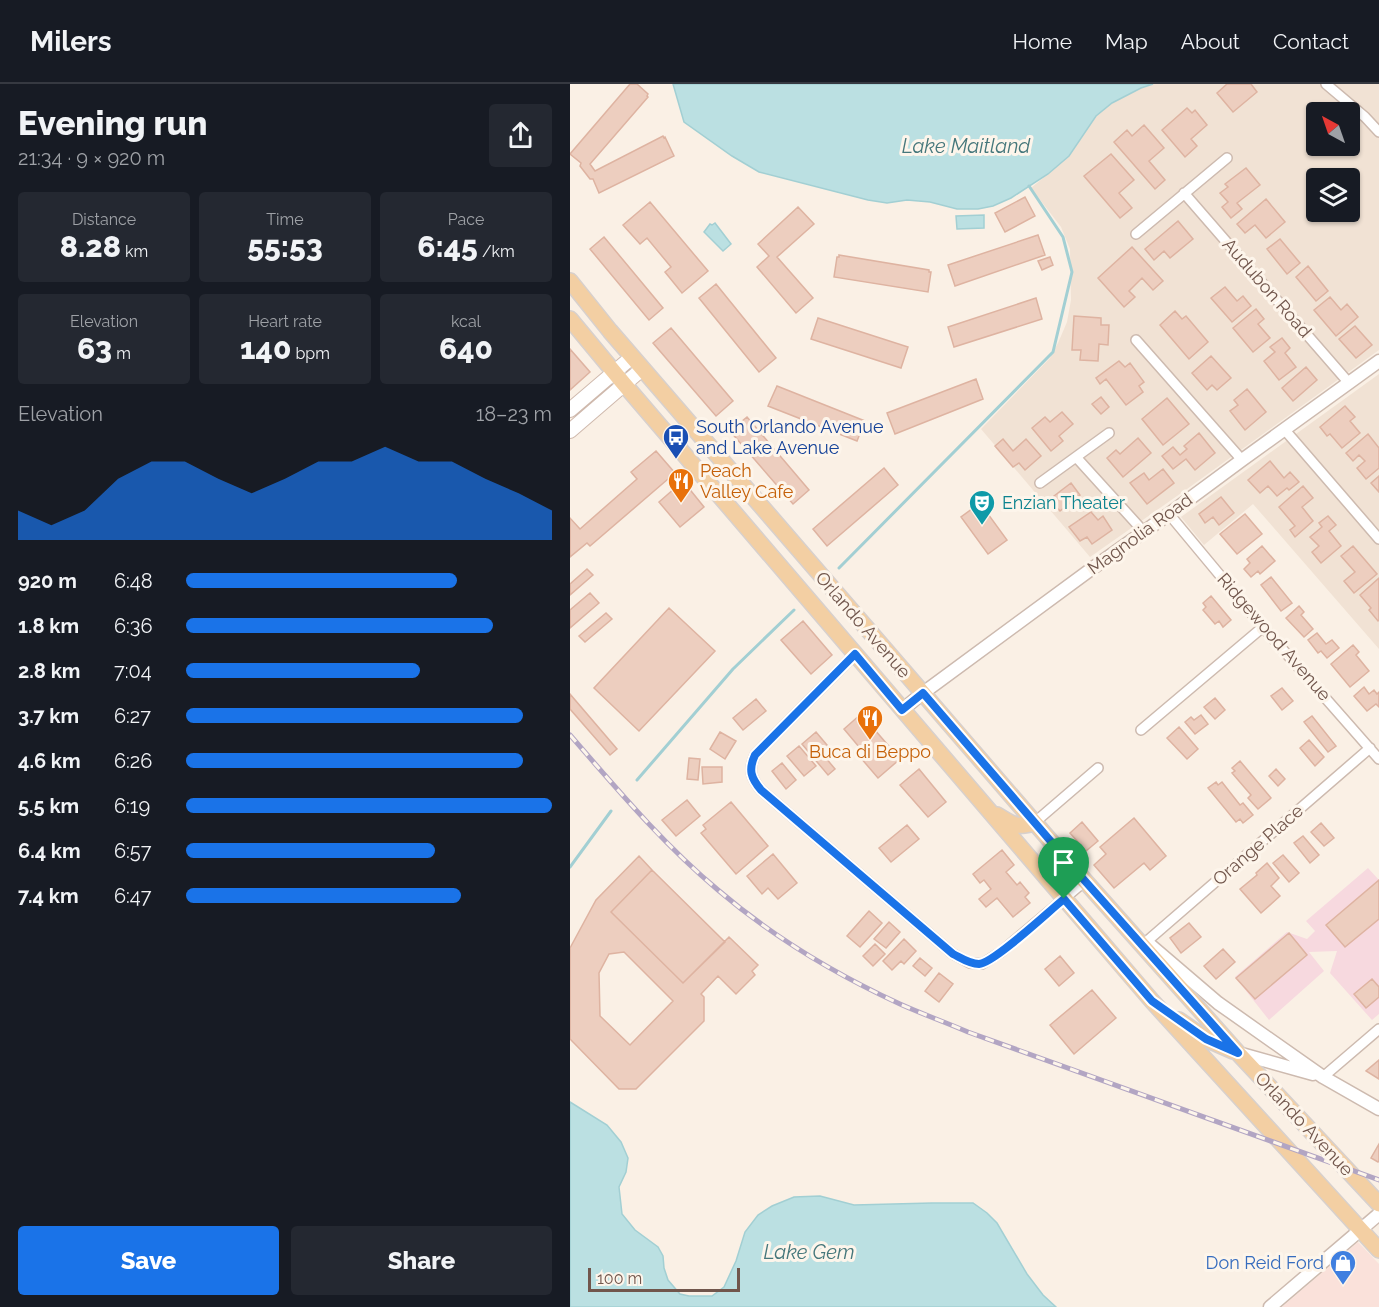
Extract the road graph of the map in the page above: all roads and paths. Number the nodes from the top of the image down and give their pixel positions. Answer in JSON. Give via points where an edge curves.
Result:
{"nodes":[{"id":1,"x":1326,"y":84,"type":"edge"},
{"id":2,"x":1379,"y":132,"type":"edge"},
{"id":3,"x":1227,"y":158,"type":"dead end"},
{"id":4,"x":1184,"y":193,"type":"junction"},
{"id":5,"x":1136,"y":234,"type":"dead end"},
{"id":6,"x":570,"y":281,"type":"edge"},
{"id":7,"x":570,"y":320,"type":"edge"},
{"id":8,"x":1136,"y":340,"type":"dead end"},
{"id":9,"x":1379,"y":361,"type":"edge"},
{"id":10,"x":637,"y":363,"type":"junction"},
{"id":11,"x":619,"y":378,"type":"junction"},
{"id":12,"x":1349,"y":383,"type":"junction"},
{"id":13,"x":570,"y":410,"type":"edge"},
{"id":14,"x":1284,"y":429,"type":"junction"},
{"id":15,"x":570,"y":431,"type":"edge"},
{"id":16,"x":1109,"y":433,"type":"dead end"},
{"id":17,"x":1076,"y":457,"type":"junction"},
{"id":18,"x":1242,"y":460,"type":"junction"},
{"id":19,"x":1040,"y":483,"type":"dead end"},
{"id":20,"x":1169,"y":514,"type":"junction"},
{"id":21,"x":1144,"y":531,"type":"junction"},
{"id":22,"x":1379,"y":539,"type":"edge"},
{"id":23,"x":1263,"y":627,"type":"junction"},
{"id":24,"x":855,"y":654,"type":"junction"},
{"id":25,"x":923,"y":693,"type":"junction"},
{"id":26,"x":902,"y":710,"type":"junction"},
{"id":27,"x":1141,"y":730,"type":"dead end"},
{"id":28,"x":1370,"y":748,"type":"junction"},
{"id":29,"x":1379,"y":759,"type":"edge"},
{"id":30,"x":1098,"y":768,"type":"dead end"},
{"id":31,"x":989,"y":811,"type":"junction"},
{"id":32,"x":1034,"y":823,"type":"junction"},
{"id":33,"x":1085,"y":881,"type":"junction"},
{"id":34,"x":1064,"y":899,"type":"junction"},
{"id":35,"x":1117,"y":917,"type":"junction"},
{"id":36,"x":1146,"y":942,"type":"junction"},
{"id":37,"x":1152,"y":1001,"type":"junction"},
{"id":38,"x":1379,"y":1029,"type":"edge"},
{"id":39,"x":1238,"y":1053,"type":"junction"},
{"id":40,"x":1323,"y":1077,"type":"junction"},
{"id":41,"x":1379,"y":1109,"type":"edge"},
{"id":42,"x":1379,"y":1204,"type":"edge"},
{"id":43,"x":1379,"y":1214,"type":"edge"},
{"id":44,"x":1360,"y":1230,"type":"junction"},
{"id":45,"x":1379,"y":1250,"type":"edge"},
{"id":46,"x":1270,"y":1307,"type":"edge"}],
"edges":[{"from":1,"to":2,"type":"street"},
{"from":3,"to":4,"type":"street"},
{"from":4,"to":5,"type":"street"},
{"from":4,"to":12,"type":"street","name":"Audubon Road"},
{"from":6,"to":10,"type":"main road","name":"Orlando Avenue"},
{"from":7,"to":11,"type":"main road","name":"Orlando Avenue"},
{"from":8,"to":18,"type":"street"},
{"from":9,"to":12,"type":"street","name":"Magnolia Road"},
{"from":10,"to":11,"type":"main road"},
{"from":10,"to":25,"type":"main road","name":"Orlando Avenue"},
{"from":11,"to":13,"type":"main road"},
{"from":11,"to":15,"type":"main road"},
{"from":11,"to":24,"type":"main road","name":"Orlando Avenue"},
{"from":12,"to":14,"type":"street","name":"Magnolia Road"},
{"from":14,"to":18,"type":"street","name":"Magnolia Road"},
{"from":14,"to":22,"type":"street"},
{"from":16,"to":17,"type":"street"},
{"from":17,"to":19,"type":"street"},
{"from":17,"to":21,"type":"street"},
{"from":18,"to":20,"type":"street","name":"Magnolia Road"},
{"from":20,"to":21,"type":"street","name":"Magnolia Road"},
{"from":20,"to":23,"type":"street","name":"Ridgewood Avenue"},
{"from":21,"to":25,"type":"street","name":"Magnolia Road"},
{"from":23,"to":27,"type":"street"},
{"from":23,"to":28,"type":"street","name":"Ridgewood Avenue"},
{"from":24,"to":26,"type":"main road","name":"Orlando Avenue"},
{"from":24,"to":34,"type":"street","via":[[755,755],[751,764],[755,783],[953,954],[970,963],[982,964],[1001,952]]},
{"from":25,"to":26,"type":"street","name":"Magnolia Road"},
{"from":25,"to":32,"type":"main road","name":"Orlando Avenue"},
{"from":26,"to":31,"type":"main road","name":"Orlando Avenue"},
{"from":28,"to":29,"type":"street","name":"Ridgewood Avenue"},
{"from":28,"to":36,"type":"street","name":"Orange Place"},
{"from":30,"to":32,"type":"street"},
{"from":31,"to":32,"type":"main road","via":[[1020,826]]},
{"from":31,"to":34,"type":"main road","name":"Orlando Avenue"},
{"from":32,"to":33,"type":"main road","name":"Orlando Avenue"},
{"from":33,"to":34,"type":"street"},
{"from":33,"to":35,"type":"main road","name":"Orlando Avenue"},
{"from":34,"to":37,"type":"main road","name":"Orlando Avenue"},
{"from":35,"to":36,"type":"street"},
{"from":35,"to":39,"type":"main road","name":"Orlando Avenue"},
{"from":36,"to":40,"type":"street","via":[[1218,1003]]},
{"from":37,"to":39,"type":"main road","via":[[1206,1039]]},
{"from":37,"to":44,"type":"main road","name":"Orlando Avenue"},
{"from":38,"to":40,"type":"street"},
{"from":39,"to":40,"type":"street"},
{"from":39,"to":42,"type":"main road","name":"Orlando Avenue"},
{"from":40,"to":41,"type":"street"},
{"from":43,"to":44,"type":"street"},
{"from":44,"to":45,"type":"main road","name":"Orlando Avenue"},
{"from":44,"to":46,"type":"street"}]}
